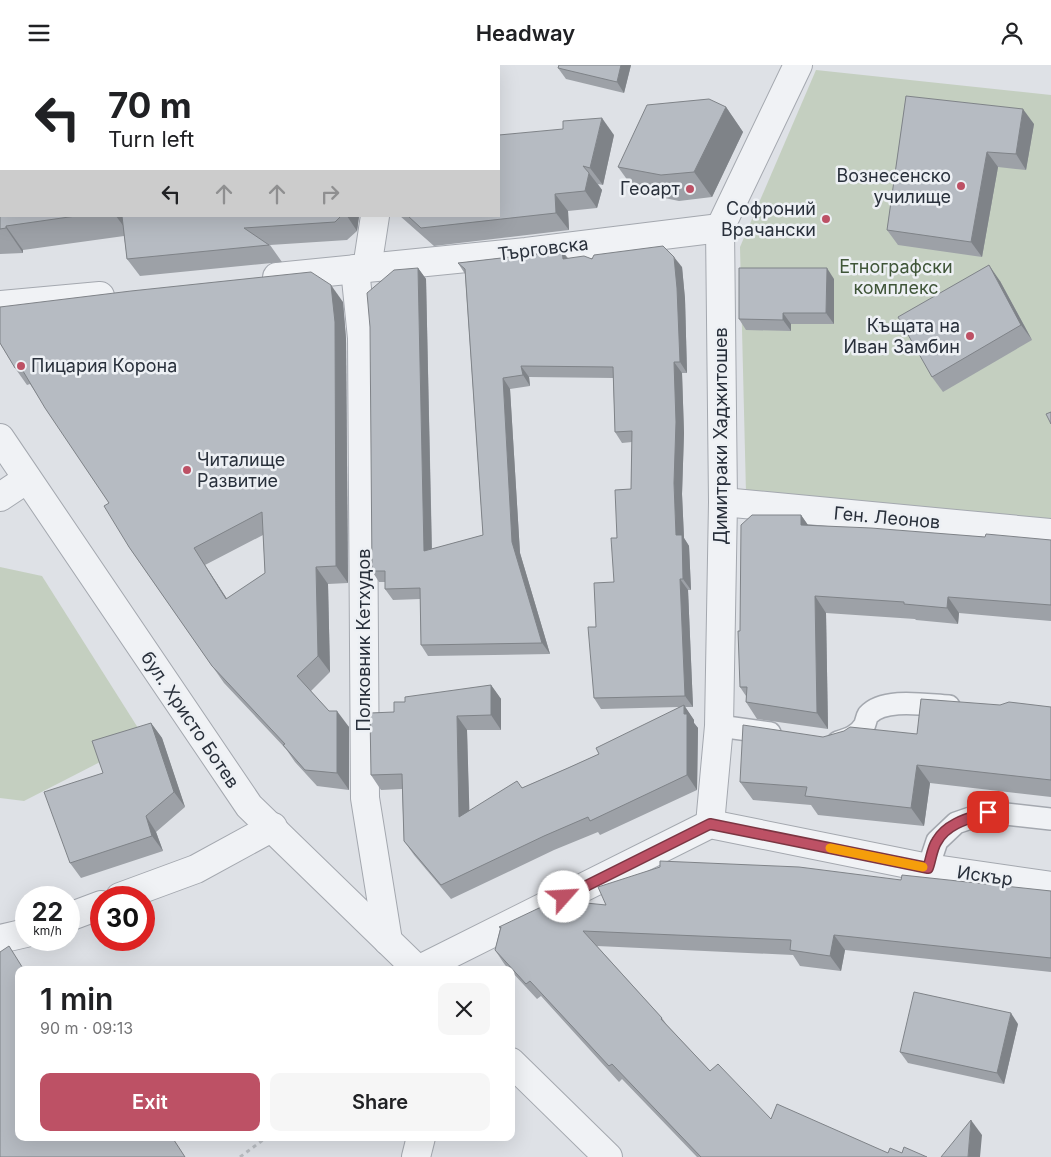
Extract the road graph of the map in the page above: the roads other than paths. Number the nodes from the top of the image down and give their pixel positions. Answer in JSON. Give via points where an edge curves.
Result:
{"nodes":[{"id":1,"x":798,"y":65,"type":"edge"},
{"id":2,"x":375,"y":217,"type":"edge"},
{"id":3,"x":720,"y":227,"type":"junction"},
{"id":4,"x":361,"y":269,"type":"junction"},
{"id":5,"x":256,"y":280,"type":"edge"},
{"id":6,"x":128,"y":294,"type":"edge"},
{"id":7,"x":0,"y":305,"type":"edge"},
{"id":8,"x":0,"y":438,"type":"edge"},
{"id":9,"x":26,"y":479,"type":"junction"},
{"id":10,"x":0,"y":497,"type":"edge"},
{"id":11,"x":723,"y":502,"type":"junction"},
{"id":12,"x":1051,"y":533,"type":"edge"},
{"id":13,"x":966,"y":707,"type":"edge"},
{"id":14,"x":718,"y":726,"type":"junction"},
{"id":15,"x":792,"y":736,"type":"edge"},
{"id":16,"x":820,"y":740,"type":"edge"},
{"id":17,"x":1051,"y":819,"type":"edge"},
{"id":18,"x":710,"y":824,"type":"junction"},
{"id":19,"x":273,"y":827,"type":"junction"},
{"id":20,"x":928,"y":868,"type":"junction"},
{"id":21,"x":150,"y":886,"type":"edge"},
{"id":22,"x":1051,"y":886,"type":"edge"},
{"id":23,"x":15,"y":936,"type":"edge"},
{"id":24,"x":0,"y":939,"type":"edge"},
{"id":25,"x":388,"y":941,"type":"junction"},
{"id":26,"x":414,"y":966,"type":"edge"},
{"id":27,"x":426,"y":966,"type":"edge"},
{"id":28,"x":515,"y":1066,"type":"edge"},
{"id":29,"x":420,"y":1141,"type":"edge"},
{"id":30,"x":416,"y":1157,"type":"edge"},
{"id":31,"x":608,"y":1157,"type":"edge"}],
"edges":[{"from":1,"to":3,"type":"street","name":"Димитраки Хаджитошев"},
{"from":2,"to":4,"type":"street"},
{"from":3,"to":4,"type":"street","name":"Търговска"},
{"from":3,"to":11,"type":"street","name":"Димитраки Хаджитошев"},
{"from":4,"to":5,"type":"street","name":"Търговска"},
{"from":4,"to":25,"type":"street","name":"Полковник Кетхудов","via":[[365,798]]},
{"from":6,"to":7,"type":"street"},
{"from":8,"to":9,"type":"street","name":"бул. Христо Ботев"},
{"from":9,"to":10,"type":"street"},
{"from":9,"to":19,"type":"street","name":"бул. Христо Ботев","via":[[249,806]]},
{"from":11,"to":12,"type":"street","name":"Ген. Леонов"},
{"from":11,"to":14,"type":"street","name":"Димитраки Хаджитошев"},
{"from":13,"to":16,"type":"lane","via":[[899,703],[883,706],[868,715],[864,727],[853,738],[838,743]]},
{"from":14,"to":15,"type":"lane"},
{"from":14,"to":18,"type":"street","name":"Димитраки Хаджитошев"},
{"from":17,"to":20,"type":"lane","via":[[988,812],[956,823],[937,841]]},
{"from":18,"to":20,"type":"street","name":"Искър"},
{"from":18,"to":27,"type":"street"},
{"from":19,"to":21,"type":"street","via":[[196,869]]},
{"from":19,"to":25,"type":"street","name":"бул. Христо Ботев"},
{"from":20,"to":22,"type":"street","name":"Искър"},
{"from":23,"to":24,"type":"street"},
{"from":25,"to":26,"type":"street","name":"бул. Христо Ботев"},
{"from":28,"to":31,"type":"street"},
{"from":29,"to":30,"type":"street"}]}
